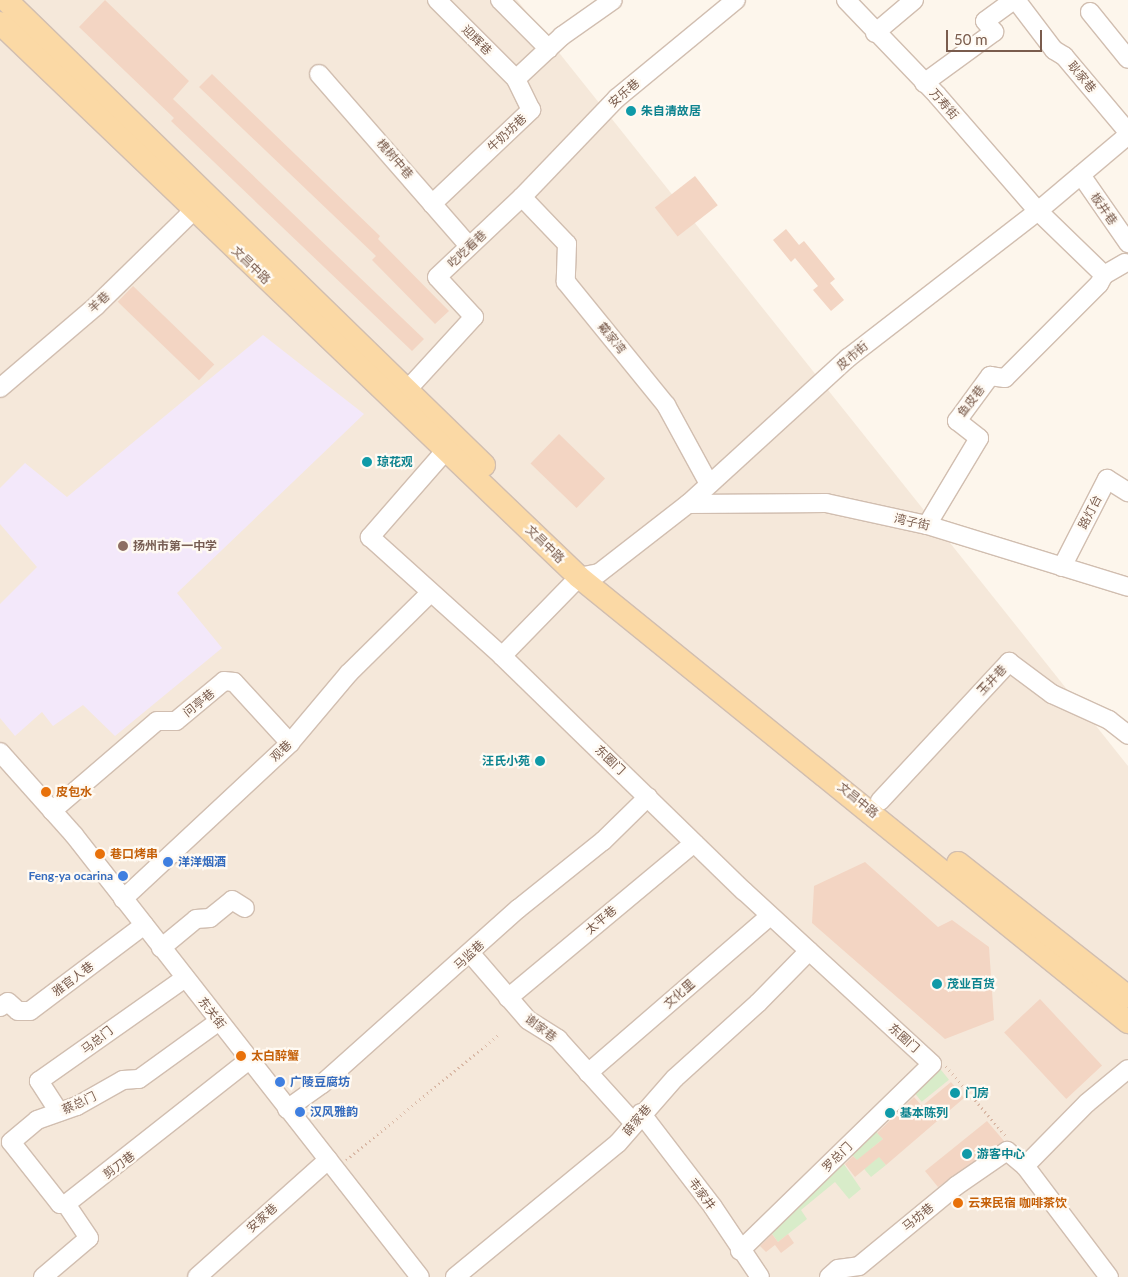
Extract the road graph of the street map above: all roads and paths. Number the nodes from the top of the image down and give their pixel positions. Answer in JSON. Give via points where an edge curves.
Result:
{"nodes":[{"id":1,"x":6,"y":0,"type":"edge"},
{"id":2,"x":438,"y":0,"type":"edge"},
{"id":3,"x":500,"y":0,"type":"edge"},
{"id":4,"x":613,"y":0,"type":"edge"},
{"id":5,"x":736,"y":0,"type":"edge"},
{"id":6,"x":846,"y":0,"type":"edge"},
{"id":7,"x":914,"y":0,"type":"edge"},
{"id":8,"x":1015,"y":0,"type":"edge"},
{"id":9,"x":1090,"y":12,"type":"dead end"},
{"id":10,"x":0,"y":23,"type":"edge"},
{"id":11,"x":875,"y":33,"type":"junction"},
{"id":12,"x":549,"y":49,"type":"junction"},
{"id":13,"x":1128,"y":59,"type":"edge"},
{"id":14,"x":320,"y":74,"type":"dead end"},
{"id":15,"x":516,"y":79,"type":"junction"},
{"id":16,"x":924,"y":82,"type":"junction"},
{"id":17,"x":1128,"y":134,"type":"edge"},
{"id":18,"x":1081,"y":175,"type":"junction"},
{"id":19,"x":522,"y":197,"type":"junction"},
{"id":20,"x":432,"y":204,"type":"junction"},
{"id":21,"x":194,"y":210,"type":"junction"},
{"id":22,"x":1038,"y":211,"type":"junction"},
{"id":23,"x":1128,"y":243,"type":"edge"},
{"id":24,"x":469,"y":246,"type":"junction"},
{"id":25,"x":1127,"y":263,"type":"edge"},
{"id":26,"x":1104,"y":274,"type":"junction"},
{"id":27,"x":0,"y":388,"type":"edge"},
{"id":28,"x":406,"y":390,"type":"junction"},
{"id":29,"x":446,"y":450,"type":"junction"},
{"id":30,"x":709,"y":484,"type":"junction"},
{"id":31,"x":1128,"y":492,"type":"edge"},
{"id":32,"x":688,"y":504,"type":"junction"},
{"id":33,"x":927,"y":525,"type":"junction"},
{"id":34,"x":1062,"y":567,"type":"junction"},
{"id":35,"x":589,"y":575,"type":"junction"},
{"id":36,"x":1128,"y":588,"type":"edge"},
{"id":37,"x":430,"y":593,"type":"junction"},
{"id":38,"x":502,"y":656,"type":"junction"},
{"id":39,"x":1128,"y":735,"type":"edge"},
{"id":40,"x":290,"y":743,"type":"junction"},
{"id":41,"x":0,"y":752,"type":"edge"},
{"id":42,"x":648,"y":797,"type":"junction"},
{"id":43,"x":880,"y":801,"type":"junction"},
{"id":44,"x":52,"y":811,"type":"junction"},
{"id":45,"x":694,"y":843,"type":"junction"},
{"id":46,"x":123,"y":899,"type":"junction"},
{"id":47,"x":245,"y":908,"type":"dead end"},
{"id":48,"x":770,"y":916,"type":"junction"},
{"id":49,"x":144,"y":925,"type":"junction"},
{"id":50,"x":161,"y":948,"type":"junction"},
{"id":51,"x":809,"y":951,"type":"junction"},
{"id":52,"x":471,"y":954,"type":"junction"},
{"id":53,"x":186,"y":978,"type":"junction"},
{"id":54,"x":1128,"y":996,"type":"edge"},
{"id":55,"x":508,"y":998,"type":"junction"},
{"id":56,"x":0,"y":1007,"type":"edge"},
{"id":57,"x":219,"y":1021,"type":"junction"},
{"id":58,"x":1128,"y":1022,"type":"edge"},
{"id":59,"x":498,"y":1035,"type":"dead end"},
{"id":60,"x":250,"y":1060,"type":"junction"},
{"id":61,"x":932,"y":1064,"type":"junction"},
{"id":62,"x":1128,"y":1069,"type":"edge"},
{"id":63,"x":588,"y":1073,"type":"junction"},
{"id":64,"x":288,"y":1109,"type":"junction"},
{"id":65,"x":59,"y":1112,"type":"junction"},
{"id":66,"x":637,"y":1118,"type":"junction"},
{"id":67,"x":1009,"y":1147,"type":"junction"},
{"id":68,"x":331,"y":1165,"type":"junction"},
{"id":69,"x":1025,"y":1166,"type":"junction"},
{"id":70,"x":66,"y":1204,"type":"junction"},
{"id":71,"x":740,"y":1251,"type":"junction"},
{"id":72,"x":1106,"y":1276,"type":"edge"},
{"id":73,"x":43,"y":1277,"type":"edge"},
{"id":74,"x":197,"y":1277,"type":"edge"},
{"id":75,"x":420,"y":1277,"type":"edge"},
{"id":76,"x":455,"y":1277,"type":"edge"},
{"id":77,"x":760,"y":1277,"type":"edge"},
{"id":78,"x":829,"y":1277,"type":"edge"}],
"edges":[{"from":1,"to":28,"type":"main road","name":"文昌中路"},
{"from":2,"to":15,"type":"street","name":"迎辉巷"},
{"from":3,"to":12,"type":"street"},
{"from":4,"to":12,"type":"street"},
{"from":5,"to":19,"type":"street","name":"安乐巷","via":[[617,98]]},
{"from":6,"to":11,"type":"street","name":"万寿街"},
{"from":7,"to":11,"type":"street"},
{"from":8,"to":16,"type":"street","via":[[985,21],[994,32]]},
{"from":8,"to":17,"type":"street","name":"耿家巷"},
{"from":9,"to":13,"type":"street"},
{"from":10,"to":21,"type":"main road","name":"文昌中路"},
{"from":11,"to":16,"type":"street","name":"万寿街"},
{"from":12,"to":15,"type":"street"},
{"from":14,"to":20,"type":"street","name":"槐树中巷"},
{"from":15,"to":20,"type":"street","name":"牛奶坊巷","via":[[531,110]]},
{"from":16,"to":22,"type":"street","name":"万寿街"},
{"from":17,"to":18,"type":"street","name":"皮市街"},
{"from":18,"to":22,"type":"street","name":"皮市街"},
{"from":18,"to":23,"type":"street","name":"板井巷"},
{"from":19,"to":24,"type":"street","name":"吃吃看巷"},
{"from":19,"to":30,"type":"street","name":"戴家湾","via":[[567,244],[566,282],[666,405]]},
{"from":20,"to":24,"type":"street","name":"槐树中巷"},
{"from":21,"to":27,"type":"street","name":"羊巷","via":[[96,306]]},
{"from":21,"to":29,"type":"main road","name":"文昌中路"},
{"from":22,"to":26,"type":"street","name":"万寿街"},
{"from":22,"to":30,"type":"street","name":"皮市街","via":[[848,358]]},
{"from":24,"to":28,"type":"street","name":"吃吃看巷","via":[[437,277],[474,317]]},
{"from":25,"to":26,"type":"street","name":"鱼皮巷"},
{"from":26,"to":33,"type":"street","name":"鱼皮巷","via":[[1099,284],[1005,378],[990,376],[957,421],[979,438]]},
{"from":28,"to":35,"type":"main road","name":"文昌中路"},
{"from":29,"to":35,"type":"main road","name":"文昌中路"},
{"from":29,"to":37,"type":"street","name":"东圈门","via":[[370,537]]},
{"from":30,"to":32,"type":"street","name":"皮市街"},
{"from":31,"to":34,"type":"street","name":"路灯台","via":[[1107,479]]},
{"from":32,"to":33,"type":"street","name":"湾子街","via":[[826,502]]},
{"from":32,"to":35,"type":"street","name":"皮市街"},
{"from":33,"to":34,"type":"street","name":"湾子街"},
{"from":34,"to":36,"type":"street","name":"湾子街"},
{"from":35,"to":38,"type":"street","name":"皮市街"},
{"from":35,"to":43,"type":"main road","name":"文昌中路"},
{"from":35,"to":58,"type":"main road","name":"文昌中路"},
{"from":37,"to":38,"type":"street","name":"东圈门"},
{"from":37,"to":40,"type":"street","name":"观巷","via":[[349,673]]},
{"from":38,"to":42,"type":"street","name":"东圈门"},
{"from":39,"to":43,"type":"street","name":"玉井巷","via":[[1109,720],[1052,694],[1009,662]]},
{"from":40,"to":44,"type":"street","name":"问亭巷","via":[[234,682],[224,681],[176,721],[156,721]]},
{"from":40,"to":46,"type":"street","name":"观巷"},
{"from":41,"to":44,"type":"street","name":"东关街"},
{"from":42,"to":45,"type":"street","name":"东圈门"},
{"from":42,"to":52,"type":"street","name":"马监巷"},
{"from":43,"to":54,"type":"main road","name":"文昌中路"},
{"from":44,"to":46,"type":"street","name":"东关街"},
{"from":45,"to":48,"type":"street","name":"东圈门"},
{"from":45,"to":55,"type":"street","name":"太平巷"},
{"from":46,"to":49,"type":"street","name":"东关街"},
{"from":47,"to":50,"type":"street","via":[[232,900],[210,918],[196,919]]},
{"from":48,"to":51,"type":"street","name":"东圈门"},
{"from":48,"to":63,"type":"street","name":"文化里"},
{"from":49,"to":50,"type":"street","name":"东关街"},
{"from":49,"to":56,"type":"street","name":"雅官人巷","via":[[30,1011],[18,1011],[8,1002]]},
{"from":50,"to":53,"type":"street","name":"东关街"},
{"from":51,"to":61,"type":"street","name":"东圈门"},
{"from":51,"to":66,"type":"street","name":"薛家巷"},
{"from":52,"to":55,"type":"street","name":"谢家巷"},
{"from":52,"to":64,"type":"street","name":"马监巷","via":[[322,1084]]},
{"from":53,"to":57,"type":"street","name":"东关街"},
{"from":53,"to":65,"type":"street","name":"马总门","via":[[39,1081]]},
{"from":55,"to":63,"type":"street","name":"谢家巷","via":[[528,1020],[558,1039]]},
{"from":57,"to":60,"type":"street","name":"东关街"},
{"from":57,"to":65,"type":"street","name":"蔡总门","via":[[139,1079],[123,1080]]},
{"from":59,"to":68,"type":"path"},
{"from":60,"to":64,"type":"street","name":"东关街"},
{"from":60,"to":70,"type":"street","name":"剪刀巷"},
{"from":61,"to":67,"type":"path","via":[[944,1062]]},
{"from":61,"to":71,"type":"street","name":"罗总门"},
{"from":62,"to":69,"type":"street","via":[[1087,1103]]},
{"from":63,"to":66,"type":"street","name":"谢家巷"},
{"from":64,"to":68,"type":"street","name":"东关街"},
{"from":65,"to":70,"type":"street","name":"蔡总门","via":[[37,1120],[11,1142],[60,1204]]},
{"from":66,"to":71,"type":"street","name":"韦家井","via":[[713,1207]]},
{"from":66,"to":76,"type":"street","name":"薛家巷","via":[[618,1143]]},
{"from":67,"to":69,"type":"street"},
{"from":67,"to":78,"type":"street","name":"马坊巷","via":[[859,1266],[838,1269]]},
{"from":68,"to":74,"type":"street","name":"安家巷"},
{"from":68,"to":75,"type":"street","name":"东关街"},
{"from":69,"to":72,"type":"street"},
{"from":70,"to":73,"type":"street","via":[[89,1238]]},
{"from":71,"to":77,"type":"street","name":"韦家井"}]}
